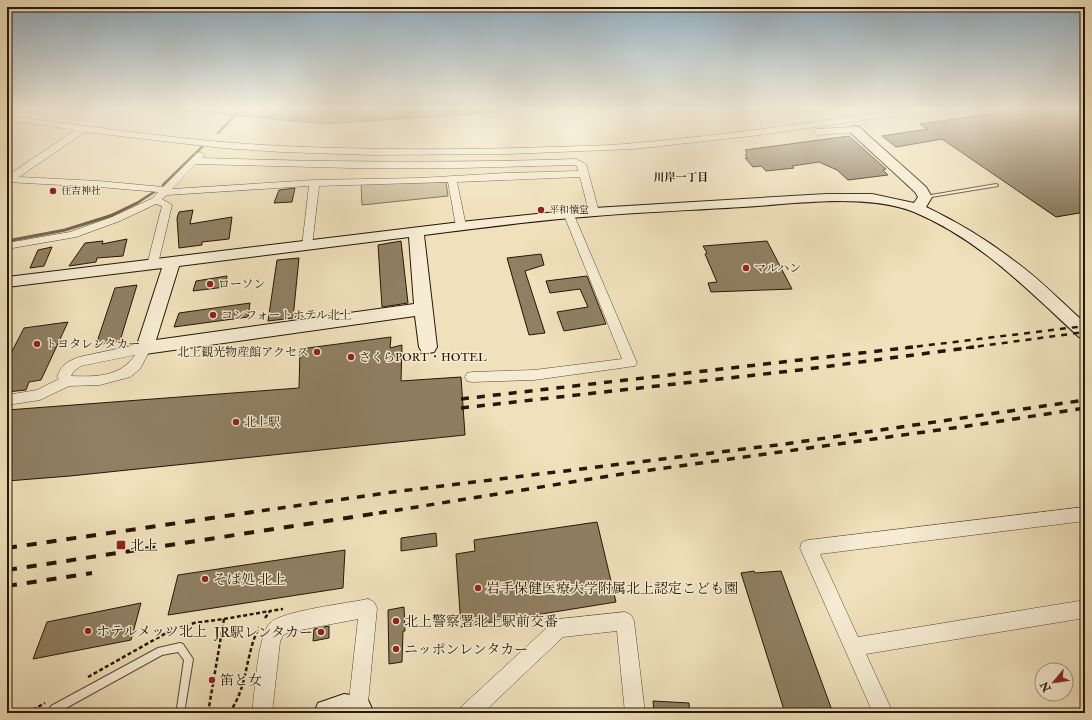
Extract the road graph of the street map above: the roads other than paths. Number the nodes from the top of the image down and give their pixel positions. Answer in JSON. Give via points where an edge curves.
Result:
{"nodes":[{"id":1,"x":64,"y":143,"type":"edge"},
{"id":2,"x":198,"y":143,"type":"edge"},
{"id":3,"x":665,"y":143,"type":"edge"},
{"id":4,"x":869,"y":143,"type":"edge"},
{"id":5,"x":211,"y":144,"type":"junction"},
{"id":6,"x":195,"y":160,"type":"junction"},
{"id":7,"x":583,"y":174,"type":"junction"},
{"id":8,"x":8,"y":179,"type":"edge"},
{"id":9,"x":452,"y":180,"type":"junction"},
{"id":10,"x":314,"y":183,"type":"junction"},
{"id":11,"x":996,"y":185,"type":"dead end"},
{"id":12,"x":156,"y":200,"type":"junction"},
{"id":13,"x":921,"y":203,"type":"junction"},
{"id":14,"x":594,"y":212,"type":"junction"},
{"id":15,"x":569,"y":215,"type":"junction"},
{"id":16,"x":461,"y":226,"type":"junction"},
{"id":17,"x":416,"y":232,"type":"junction"},
{"id":18,"x":7,"y":246,"type":"edge"},
{"id":19,"x":308,"y":246,"type":"junction"},
{"id":20,"x":172,"y":262,"type":"junction"},
{"id":21,"x":153,"y":265,"type":"junction"},
{"id":22,"x":7,"y":282,"type":"edge"},
{"id":23,"x":423,"y":309,"type":"junction"},
{"id":24,"x":1085,"y":333,"type":"edge"},
{"id":25,"x":428,"y":347,"type":"dead end"},
{"id":26,"x":145,"y":348,"type":"junction"},
{"id":27,"x":472,"y":377,"type":"dead end"},
{"id":28,"x":67,"y":381,"type":"junction"},
{"id":29,"x":7,"y":400,"type":"edge"},
{"id":30,"x":1085,"y":514,"type":"edge"},
{"id":31,"x":1085,"y":609,"type":"edge"},
{"id":32,"x":853,"y":647,"type":"junction"},
{"id":33,"x":359,"y":711,"type":"edge"},
{"id":34,"x":52,"y":713,"type":"edge"},
{"id":35,"x":178,"y":713,"type":"edge"},
{"id":36,"x":262,"y":713,"type":"edge"},
{"id":37,"x":328,"y":713,"type":"edge"},
{"id":38,"x":470,"y":713,"type":"edge"},
{"id":39,"x":635,"y":713,"type":"edge"},
{"id":40,"x":883,"y":713,"type":"edge"}],
"edges":[{"from":1,"to":8,"type":"street"},
{"from":2,"to":5,"type":"street"},
{"from":3,"to":5,"type":"street","via":[[523,150],[373,152]]},
{"from":4,"to":13,"type":"street","via":[[921,190]]},
{"from":5,"to":6,"type":"street"},
{"from":6,"to":7,"type":"street","via":[[351,165],[576,162],[581,164]]},
{"from":6,"to":8,"type":"street","via":[[165,190]]},
{"from":7,"to":9,"type":"street"},
{"from":7,"to":14,"type":"street"},
{"from":9,"to":10,"type":"street"},
{"from":9,"to":16,"type":"street"},
{"from":10,"to":12,"type":"street","via":[[164,192]]},
{"from":10,"to":19,"type":"street"},
{"from":11,"to":13,"type":"lane"},
{"from":12,"to":18,"type":"street","via":[[78,233]]},
{"from":12,"to":21,"type":"street","via":[[167,205]]},
{"from":13,"to":14,"type":"street","via":[[849,198]]},
{"from":13,"to":24,"type":"street","via":[[1009,264]]},
{"from":14,"to":15,"type":"street"},
{"from":15,"to":16,"type":"street"},
{"from":15,"to":27,"type":"street","via":[[630,363],[534,375]]},
{"from":16,"to":17,"type":"street"},
{"from":17,"to":19,"type":"street"},
{"from":17,"to":23,"type":"street"},
{"from":19,"to":20,"type":"street"},
{"from":20,"to":21,"type":"street"},
{"from":20,"to":26,"type":"street"},
{"from":21,"to":22,"type":"street"},
{"from":23,"to":25,"type":"street"},
{"from":23,"to":26,"type":"street"},
{"from":26,"to":28,"type":"street","via":[[131,370],[120,375],[82,382]]},
{"from":26,"to":28,"type":"street","via":[[70,365],[64,377]]},
{"from":28,"to":29,"type":"street","via":[[40,395]]},
{"from":30,"to":32,"type":"street","via":[[808,548]]},
{"from":31,"to":32,"type":"street"},
{"from":32,"to":40,"type":"street"},
{"from":33,"to":36,"type":"street","via":[[368,608],[288,623],[276,628],[271,640]]},
{"from":33,"to":37,"type":"street","via":[[344,708]]},
{"from":34,"to":35,"type":"lane","via":[[162,651],[180,647],[189,659],[181,710]]},
{"from":38,"to":39,"type":"street","via":[[559,628],[625,621]]}]}
